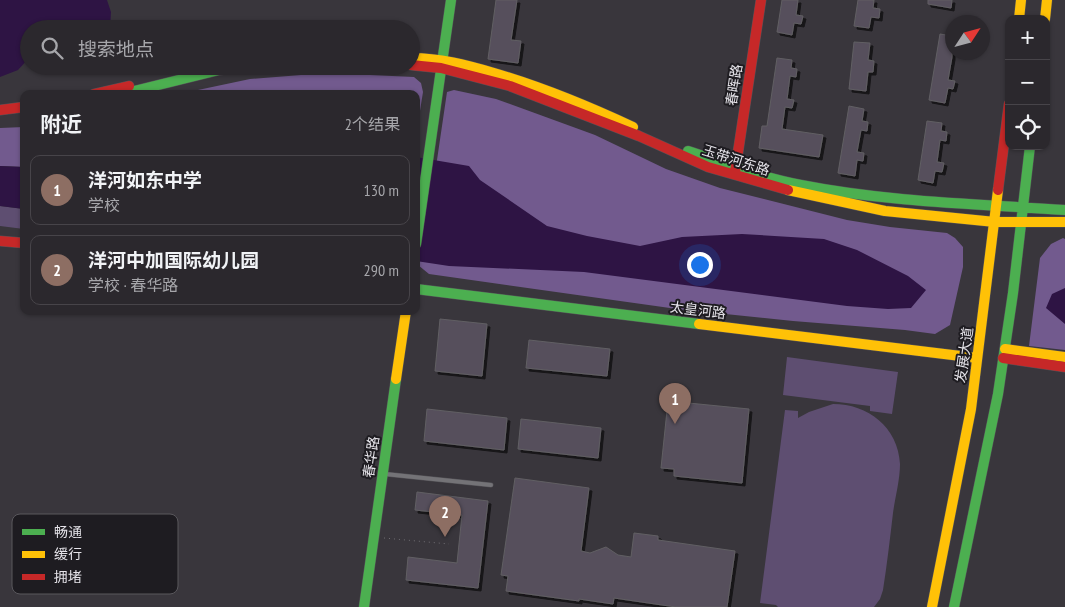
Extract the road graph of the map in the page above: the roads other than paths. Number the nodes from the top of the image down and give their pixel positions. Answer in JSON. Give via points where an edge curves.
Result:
{"nodes":[{"id":1,"x":451,"y":0,"type":"edge"},
{"id":2,"x":761,"y":0,"type":"edge"},
{"id":3,"x":1021,"y":0,"type":"edge"},
{"id":4,"x":1047,"y":0,"type":"edge"},
{"id":5,"x":1019,"y":15,"type":"edge"},
{"id":6,"x":1045,"y":15,"type":"edge"},
{"id":7,"x":420,"y":59,"type":"edge"},
{"id":8,"x":442,"y":63,"type":"junction"},
{"id":9,"x":420,"y":64,"type":"edge"},
{"id":10,"x":175,"y":75,"type":"edge"},
{"id":11,"x":198,"y":75,"type":"edge"},
{"id":12,"x":111,"y":90,"type":"edge"},
{"id":13,"x":138,"y":90,"type":"edge"},
{"id":14,"x":1009,"y":105,"type":"edge"},
{"id":15,"x":20,"y":108,"type":"edge"},
{"id":16,"x":0,"y":110,"type":"edge"},
{"id":17,"x":20,"y":114,"type":"edge"},
{"id":18,"x":0,"y":116,"type":"edge"},
{"id":19,"x":1030,"y":150,"type":"edge"},
{"id":20,"x":735,"y":171,"type":"junction"},
{"id":21,"x":997,"y":206,"type":"junction"},
{"id":22,"x":1023,"y":208,"type":"junction"},
{"id":23,"x":1065,"y":210,"type":"edge"},
{"id":24,"x":420,"y":215,"type":"edge"},
{"id":25,"x":995,"y":222,"type":"junction"},
{"id":26,"x":1065,"y":222,"type":"edge"},
{"id":27,"x":1021,"y":223,"type":"junction"},
{"id":28,"x":0,"y":241,"type":"edge"},
{"id":29,"x":20,"y":244,"type":"edge"},
{"id":30,"x":420,"y":289,"type":"edge"},
{"id":31,"x":405,"y":315,"type":"edge"},
{"id":32,"x":1004,"y":354,"type":"junction"},
{"id":33,"x":1065,"y":357,"type":"edge"},
{"id":34,"x":977,"y":358,"type":"junction"},
{"id":35,"x":1065,"y":367,"type":"edge"},
{"id":36,"x":383,"y":474,"type":"junction"},
{"id":37,"x":491,"y":485,"type":"dead end"},
{"id":38,"x":364,"y":607,"type":"edge"},
{"id":39,"x":932,"y":607,"type":"edge"},
{"id":40,"x":954,"y":607,"type":"edge"}],
"edges":[{"from":1,"to":8,"type":"street"},
{"from":2,"to":20,"type":"street","name":"春晖路"},
{"from":3,"to":5,"type":"street"},
{"from":4,"to":6,"type":"street"},
{"from":7,"to":8,"type":"street","name":"玉带河东路"},
{"from":8,"to":9,"type":"street","name":"玉带河东路"},
{"from":8,"to":20,"type":"street","name":"玉带河东路","via":[[510,78],[568,99]]},
{"from":8,"to":24,"type":"street"},
{"from":10,"to":12,"type":"street"},
{"from":11,"to":13,"type":"street"},
{"from":14,"to":21,"type":"street","name":"发展大道"},
{"from":15,"to":16,"type":"street"},
{"from":17,"to":18,"type":"street"},
{"from":19,"to":22,"type":"street"},
{"from":20,"to":21,"type":"street","name":"玉带河东路","via":[[844,194]]},
{"from":20,"to":25,"type":"street","name":"玉带河东路","via":[[793,192],[885,211]]},
{"from":21,"to":22,"type":"street","name":"玉带河东路"},
{"from":21,"to":25,"type":"street","name":"发展大道"},
{"from":22,"to":23,"type":"street","name":"玉带河东路"},
{"from":22,"to":27,"type":"street"},
{"from":25,"to":27,"type":"street","name":"玉带河东路"},
{"from":25,"to":34,"type":"street","name":"发展大道"},
{"from":26,"to":27,"type":"street","name":"玉带河东路"},
{"from":27,"to":32,"type":"street"},
{"from":28,"to":29,"type":"street"},
{"from":30,"to":34,"type":"street","name":"太皇河路"},
{"from":31,"to":36,"type":"street","name":"春华路"},
{"from":32,"to":33,"type":"street"},
{"from":32,"to":35,"type":"street"},
{"from":32,"to":40,"type":"street"},
{"from":34,"to":39,"type":"street","name":"发展大道"},
{"from":36,"to":37,"type":"lane"},
{"from":36,"to":38,"type":"street","name":"春华路"}]}
